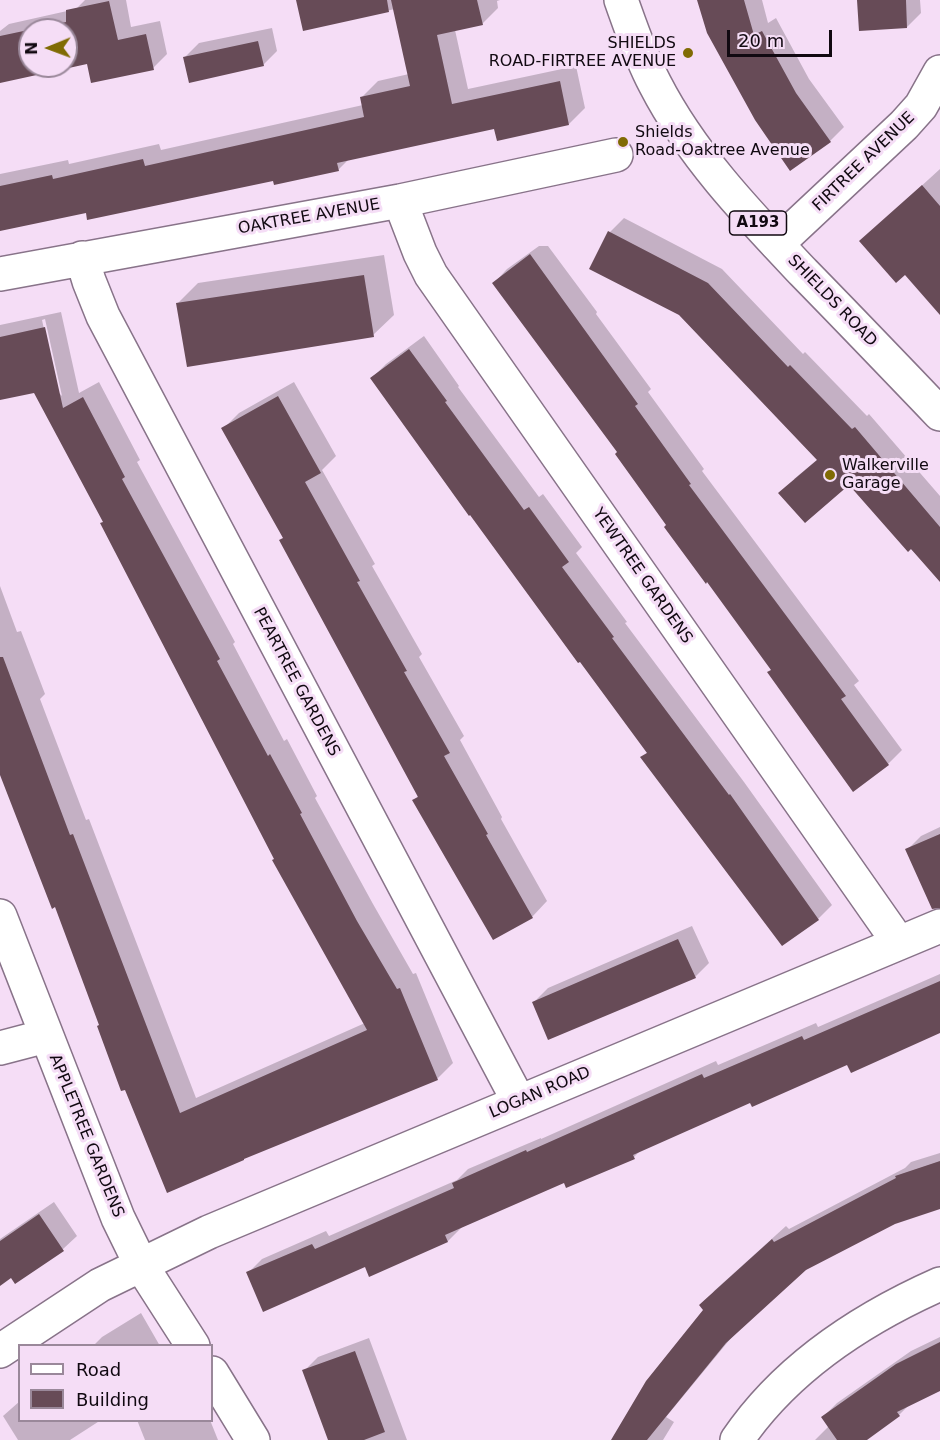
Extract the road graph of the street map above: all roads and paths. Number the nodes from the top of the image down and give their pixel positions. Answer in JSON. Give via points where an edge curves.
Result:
{"nodes":[{"id":1,"x":621,"y":0,"type":"edge"},
{"id":2,"x":940,"y":72,"type":"edge"},
{"id":3,"x":616,"y":154,"type":"dead end"},
{"id":4,"x":400,"y":201,"type":"junction"},
{"id":5,"x":777,"y":244,"type":"junction"},
{"id":6,"x":82,"y":258,"type":"junction"},
{"id":7,"x":0,"y":274,"type":"edge"},
{"id":8,"x":940,"y":414,"type":"edge"},
{"id":9,"x":0,"y":916,"type":"edge"},
{"id":10,"x":940,"y":926,"type":"edge"},
{"id":11,"x":900,"y":943,"type":"junction"},
{"id":12,"x":46,"y":1036,"type":"junction"},
{"id":13,"x":0,"y":1048,"type":"edge"},
{"id":14,"x":519,"y":1102,"type":"junction"},
{"id":15,"x":141,"y":1265,"type":"junction"},
{"id":16,"x":940,"y":1284,"type":"edge"},
{"id":17,"x":192,"y":1344,"type":"edge"},
{"id":18,"x":0,"y":1351,"type":"edge"},
{"id":19,"x":213,"y":1375,"type":"edge"},
{"id":20,"x":253,"y":1440,"type":"edge"},
{"id":21,"x":737,"y":1440,"type":"edge"}],
"edges":[{"from":1,"to":5,"type":"street","name":"SHIELDS ROAD","number":"A193","via":[[655,84],[687,138]]},
{"from":2,"to":5,"type":"street","name":"FIRTREE AVENUE","via":[[904,125]]},
{"from":3,"to":4,"type":"street","name":"OAKTREE AVENUE"},
{"from":4,"to":6,"type":"street","name":"OAKTREE AVENUE"},
{"from":4,"to":11,"type":"street","name":"YEWTREE GARDENS","via":[[431,275]]},
{"from":5,"to":8,"type":"street","name":"SHIELDS ROAD","number":"A193"},
{"from":6,"to":7,"type":"street","name":"OAKTREE AVENUE"},
{"from":6,"to":14,"type":"street","name":"PEARTREE GARDENS","via":[[103,316]]},
{"from":9,"to":12,"type":"street","name":"APPLETREE GARDENS"},
{"from":10,"to":11,"type":"street","name":"LOGAN ROAD"},
{"from":11,"to":14,"type":"street","name":"LOGAN ROAD"},
{"from":12,"to":13,"type":"street"},
{"from":12,"to":15,"type":"street","name":"APPLETREE GARDENS","via":[[118,1218]]},
{"from":14,"to":15,"type":"street","name":"LOGAN ROAD","via":[[209,1232]]},
{"from":15,"to":17,"type":"street","name":"APPLETREE GARDENS"},
{"from":15,"to":18,"type":"street","name":"LOGAN ROAD","via":[[100,1285]]},
{"from":16,"to":21,"type":"street","via":[[882,1312],[830,1345],[785,1383]]},
{"from":19,"to":20,"type":"street"}]}
